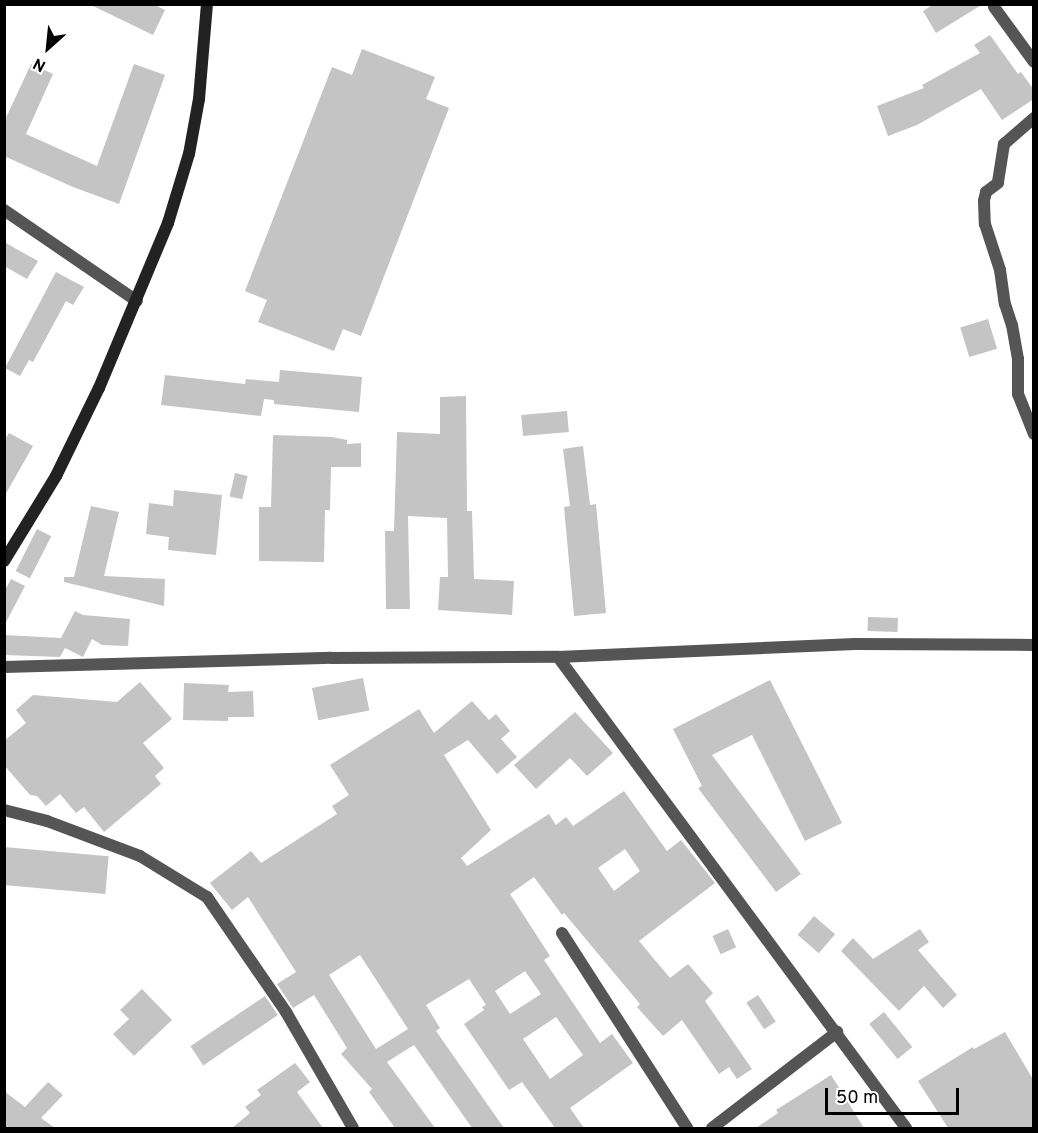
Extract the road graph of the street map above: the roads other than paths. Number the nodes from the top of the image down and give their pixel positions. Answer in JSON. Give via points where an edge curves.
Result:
{"nodes":[{"id":1,"x":207,"y":4,"type":"edge"},
{"id":2,"x":994,"y":7,"type":"dead end"},
{"id":3,"x":1034,"y":62,"type":"edge"},
{"id":4,"x":1034,"y":118,"type":"edge"},
{"id":5,"x":4,"y":210,"type":"edge"},
{"id":6,"x":137,"y":301,"type":"junction"},
{"id":7,"x":1034,"y":434,"type":"edge"},
{"id":8,"x":4,"y":561,"type":"edge"},
{"id":9,"x":1034,"y":645,"type":"edge"},
{"id":10,"x":558,"y":657,"type":"junction"},
{"id":11,"x":4,"y":667,"type":"edge"},
{"id":12,"x":4,"y":810,"type":"edge"},
{"id":13,"x":562,"y":933,"type":"dead end"},
{"id":14,"x":837,"y":1032,"type":"junction"},
{"id":15,"x":353,"y":1128,"type":"edge"},
{"id":16,"x":687,"y":1128,"type":"edge"},
{"id":17,"x":712,"y":1128,"type":"edge"},
{"id":18,"x":906,"y":1128,"type":"edge"}],
"edges":[{"from":1,"to":6,"type":"street","via":[[206,45],[189,154],[168,223]]},
{"from":2,"to":3,"type":"street"},
{"from":4,"to":7,"type":"street","via":[[1004,144],[998,183],[986,192],[984,201],[985,224],[1000,270],[1018,359],[1018,394]]},
{"from":5,"to":6,"type":"street"},
{"from":6,"to":8,"type":"street","via":[[56,476]]},
{"from":9,"to":10,"type":"street","via":[[855,644]]},
{"from":10,"to":11,"type":"street","via":[[332,658]]},
{"from":10,"to":14,"type":"street"},
{"from":12,"to":15,"type":"street","via":[[47,821],[140,856],[207,897],[286,1012]]},
{"from":13,"to":16,"type":"street"},
{"from":14,"to":17,"type":"street"},
{"from":14,"to":18,"type":"street"}]}
